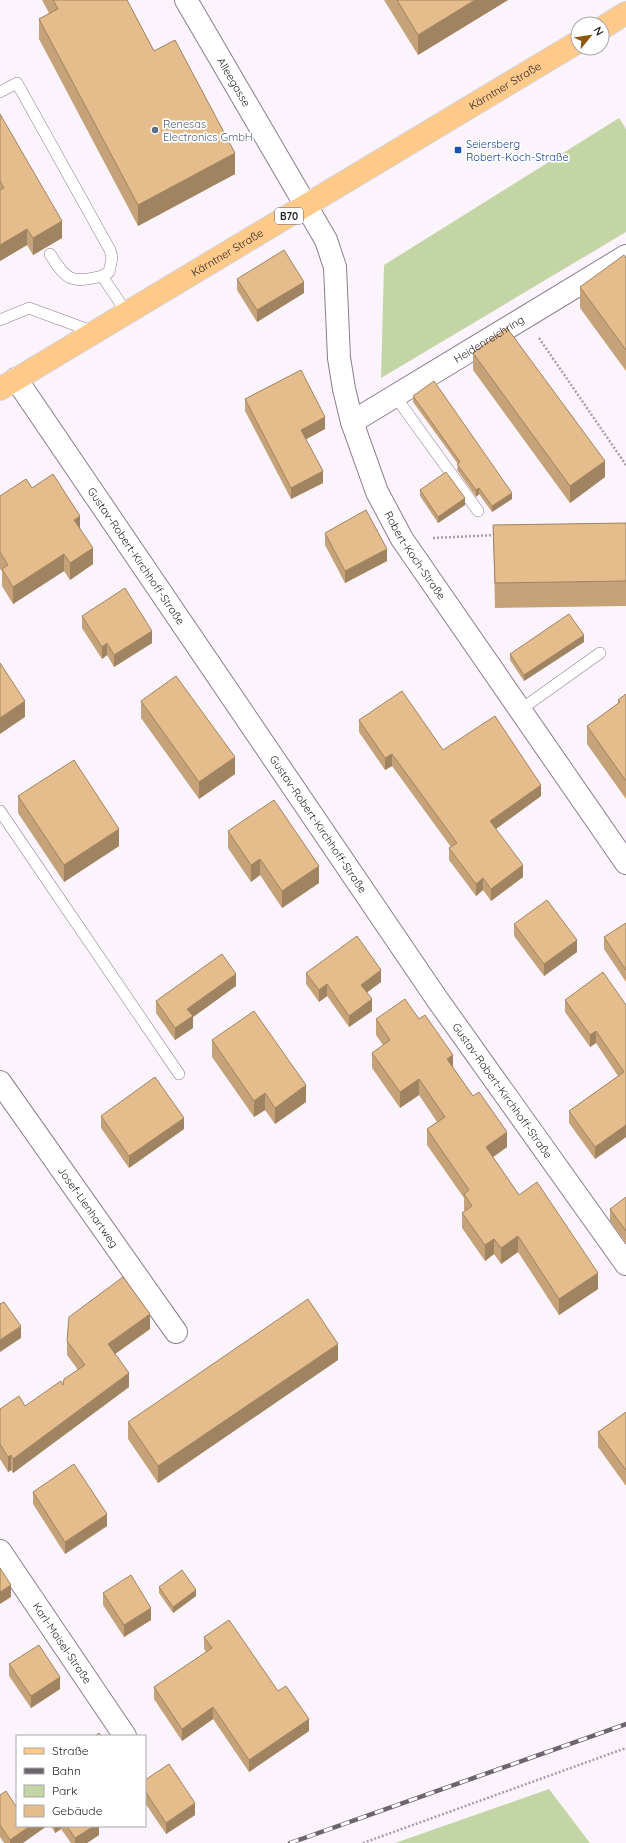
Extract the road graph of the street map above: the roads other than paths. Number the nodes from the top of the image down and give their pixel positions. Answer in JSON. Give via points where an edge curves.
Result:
{"nodes":[{"id":1,"x":186,"y":0,"type":"edge"},
{"id":2,"x":626,"y":13,"type":"edge"},
{"id":3,"x":610,"y":23,"type":"edge"},
{"id":4,"x":570,"y":47,"type":"edge"},
{"id":5,"x":0,"y":92,"type":"edge"},
{"id":6,"x":306,"y":205,"type":"junction"},
{"id":7,"x":50,"y":254,"type":"dead end"},
{"id":8,"x":626,"y":256,"type":"edge"},
{"id":9,"x":102,"y":276,"type":"junction"},
{"id":10,"x":127,"y":313,"type":"junction"},
{"id":11,"x":0,"y":320,"type":"edge"},
{"id":12,"x":94,"y":332,"type":"junction"},
{"id":13,"x":8,"y":384,"type":"edge"},
{"id":14,"x":395,"y":396,"type":"junction"},
{"id":15,"x":352,"y":422,"type":"junction"},
{"id":16,"x":478,"y":511,"type":"dead end"},
{"id":17,"x":600,"y":653,"type":"dead end"},
{"id":18,"x":520,"y":710,"type":"junction"},
{"id":19,"x":0,"y":812,"type":"edge"},
{"id":20,"x":626,"y":863,"type":"edge"},
{"id":21,"x":179,"y":1074,"type":"dead end"},
{"id":22,"x":0,"y":1082,"type":"edge"},
{"id":23,"x":626,"y":1264,"type":"edge"},
{"id":24,"x":176,"y":1332,"type":"dead end"},
{"id":25,"x":0,"y":1551,"type":"edge"},
{"id":26,"x":124,"y":1735,"type":"edge"}],
"edges":[{"from":1,"to":6,"type":"street","name":"Alleegasse"},
{"from":2,"to":3,"type":"main road"},
{"from":4,"to":6,"type":"main road","name":"Kärntner Straße","number":"B70"},
{"from":5,"to":9,"type":"lane","via":[[17,83],[110,250],[110,272]]},
{"from":6,"to":10,"type":"main road","name":"Kärntner Straße","number":"B70"},
{"from":6,"to":15,"type":"street","name":"Robert-Koch-Straße","via":[[326,240],[335,267],[339,358]]},
{"from":7,"to":9,"type":"lane","via":[[62,273],[70,278],[88,280]]},
{"from":8,"to":14,"type":"street","name":"Heidenreichring"},
{"from":9,"to":10,"type":"lane"},
{"from":10,"to":12,"type":"main road","name":"Kärntner Straße","number":"B70"},
{"from":11,"to":12,"type":"lane","via":[[29,308]]},
{"from":12,"to":13,"type":"main road","name":"Kärntner Straße","number":"B70"},
{"from":13,"to":23,"type":"street","name":"Gustav-Robert-Kirchhoff-Straße","via":[[437,1000]]},
{"from":14,"to":15,"type":"street","name":"Heidenreichring"},
{"from":14,"to":16,"type":"lane"},
{"from":15,"to":18,"type":"street","name":"Robert-Koch-Straße","via":[[377,492],[402,539]]},
{"from":17,"to":18,"type":"lane"},
{"from":18,"to":20,"type":"street","name":"Robert-Koch-Straße"},
{"from":19,"to":21,"type":"lane"},
{"from":22,"to":24,"type":"street","name":"Josef-Lienhartweg"},
{"from":25,"to":26,"type":"street","name":"Karl-Maisel-Straße"}]}
